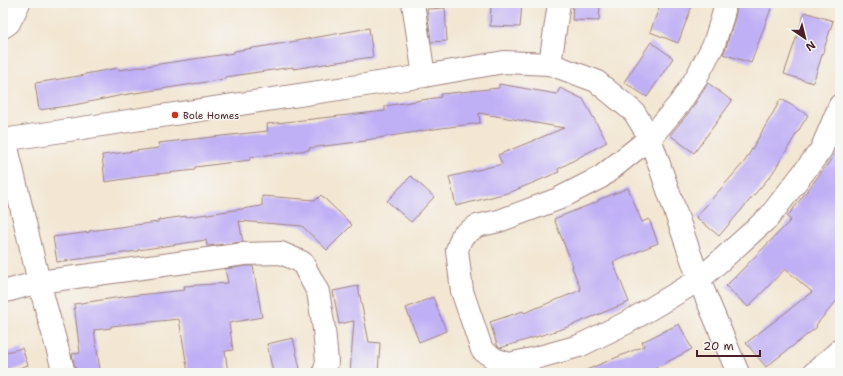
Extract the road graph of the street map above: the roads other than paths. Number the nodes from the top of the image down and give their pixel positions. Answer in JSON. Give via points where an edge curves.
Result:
{"nodes":[{"id":1,"x":20,"y":3,"type":"edge"},
{"id":2,"x":413,"y":3,"type":"edge"},
{"id":3,"x":559,"y":3,"type":"edge"},
{"id":4,"x":725,"y":3,"type":"edge"},
{"id":5,"x":3,"y":27,"type":"edge"},
{"id":6,"x":550,"y":64,"type":"junction"},
{"id":7,"x":424,"y":76,"type":"junction"},
{"id":8,"x":840,"y":105,"type":"edge"},
{"id":9,"x":650,"y":138,"type":"junction"},
{"id":10,"x":4,"y":139,"type":"edge"},
{"id":11,"x":699,"y":280,"type":"junction"},
{"id":12,"x":39,"y":282,"type":"junction"},
{"id":13,"x":3,"y":292,"type":"edge"},
{"id":14,"x":840,"y":350,"type":"edge"},
{"id":15,"x":64,"y":373,"type":"edge"},
{"id":16,"x":324,"y":373,"type":"edge"},
{"id":17,"x":738,"y":373,"type":"edge"},
{"id":18,"x":814,"y":373,"type":"edge"}],
"edges":[{"from":1,"to":5,"type":"street","via":[[9,23]]},
{"from":2,"to":7,"type":"street"},
{"from":3,"to":6,"type":"street"},
{"from":4,"to":9,"type":"street","via":[[714,44],[696,78],[680,103]]},
{"from":6,"to":7,"type":"street","via":[[504,62]]},
{"from":6,"to":9,"type":"street","via":[[596,81],[634,112]]},
{"from":7,"to":10,"type":"street"},
{"from":8,"to":11,"type":"street","via":[[821,150],[769,217]]},
{"from":9,"to":11,"type":"street"},
{"from":9,"to":11,"type":"street","via":[[601,177],[558,199],[478,226],[462,236],[457,250],[462,291],[482,350],[495,359],[509,364],[579,346],[628,322]]},
{"from":10,"to":12,"type":"street"},
{"from":11,"to":17,"type":"street"},
{"from":12,"to":13,"type":"street"},
{"from":12,"to":15,"type":"street"},
{"from":12,"to":16,"type":"street","via":[[244,254],[281,253],[302,262],[318,292],[327,362]]},
{"from":14,"to":18,"type":"street"}]}
